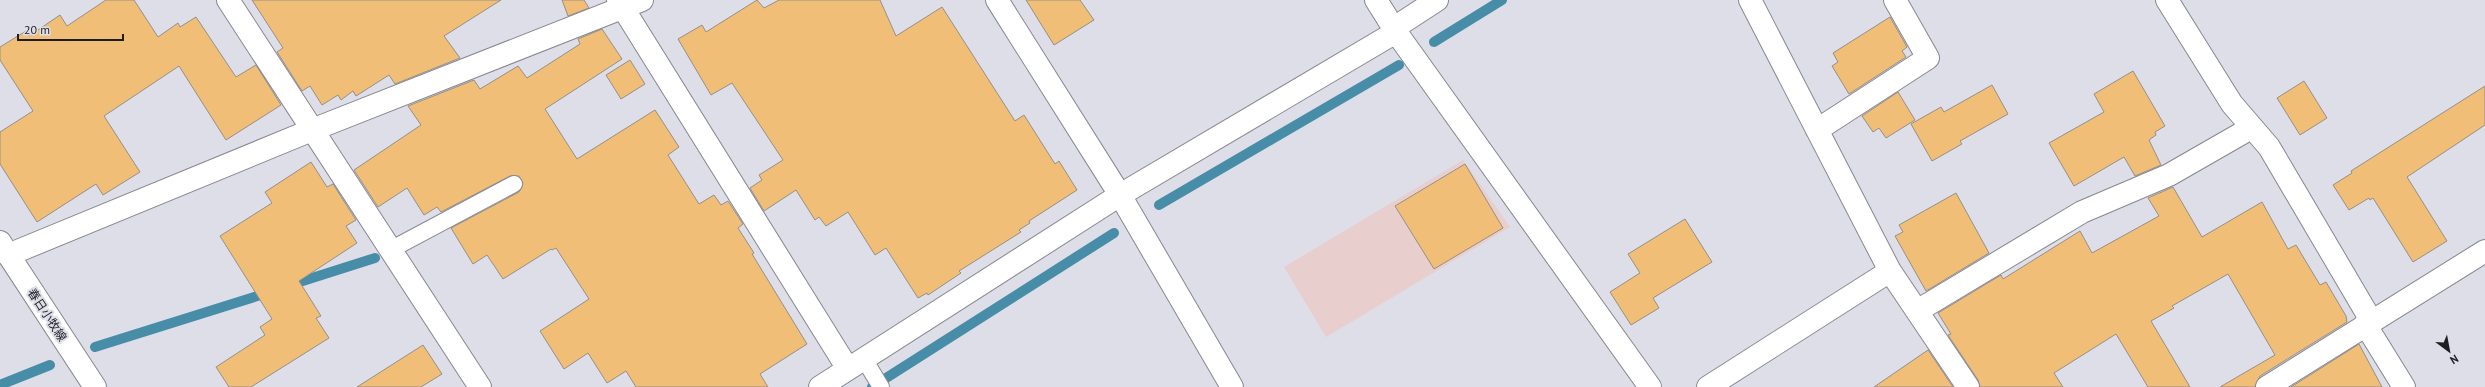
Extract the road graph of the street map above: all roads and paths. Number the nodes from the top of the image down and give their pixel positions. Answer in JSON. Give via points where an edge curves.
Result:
{"nodes":[{"id":1,"x":228,"y":0,"type":"edge"},
{"id":2,"x":997,"y":0,"type":"edge"},
{"id":3,"x":1376,"y":0,"type":"edge"},
{"id":4,"x":1437,"y":0,"type":"edge"},
{"id":5,"x":1750,"y":0,"type":"edge"},
{"id":6,"x":1895,"y":0,"type":"edge"},
{"id":7,"x":2166,"y":0,"type":"edge"},
{"id":8,"x":628,"y":3,"type":"edge"},
{"id":9,"x":1395,"y":30,"type":"junction"},
{"id":10,"x":2251,"y":128,"type":"junction"},
{"id":11,"x":312,"y":130,"type":"junction"},
{"id":12,"x":1817,"y":130,"type":"junction"},
{"id":13,"x":514,"y":184,"type":"dead end"},
{"id":14,"x":1120,"y":195,"type":"junction"},
{"id":15,"x":4,"y":249,"type":"edge"},
{"id":16,"x":390,"y":250,"type":"junction"},
{"id":17,"x":2485,"y":251,"type":"edge"},
{"id":18,"x":1890,"y":271,"type":"junction"},
{"id":19,"x":1917,"y":312,"type":"junction"},
{"id":20,"x":2368,"y":323,"type":"junction"},
{"id":21,"x":861,"y":366,"type":"junction"},
{"id":22,"x":95,"y":387,"type":"edge"},
{"id":23,"x":480,"y":387,"type":"edge"},
{"id":24,"x":820,"y":387,"type":"edge"},
{"id":25,"x":882,"y":387,"type":"edge"},
{"id":26,"x":1232,"y":387,"type":"edge"},
{"id":27,"x":1650,"y":387,"type":"edge"},
{"id":28,"x":1708,"y":387,"type":"edge"},
{"id":29,"x":1968,"y":387,"type":"edge"},
{"id":30,"x":2267,"y":387,"type":"edge"},
{"id":31,"x":2404,"y":387,"type":"edge"}],
"edges":[{"from":1,"to":11,"type":"street"},
{"from":2,"to":14,"type":"street"},
{"from":3,"to":9,"type":"street"},
{"from":4,"to":9,"type":"street"},
{"from":5,"to":12,"type":"street"},
{"from":6,"to":12,"type":"street","via":[[1928,58]]},
{"from":7,"to":10,"type":"street","via":[[2232,104]]},
{"from":8,"to":11,"type":"street"},
{"from":8,"to":21,"type":"street"},
{"from":9,"to":14,"type":"street"},
{"from":9,"to":27,"type":"street"},
{"from":10,"to":19,"type":"street","via":[[2169,175],[2082,212]]},
{"from":10,"to":20,"type":"street","via":[[2269,147]]},
{"from":11,"to":15,"type":"street"},
{"from":11,"to":16,"type":"street"},
{"from":12,"to":18,"type":"street"},
{"from":13,"to":16,"type":"lane"},
{"from":14,"to":21,"type":"street"},
{"from":14,"to":26,"type":"street"},
{"from":15,"to":22,"type":"street","name":"春日小牧線"},
{"from":16,"to":23,"type":"street"},
{"from":17,"to":20,"type":"street"},
{"from":18,"to":19,"type":"street"},
{"from":18,"to":28,"type":"street"},
{"from":19,"to":29,"type":"street"},
{"from":20,"to":30,"type":"street"},
{"from":20,"to":31,"type":"street"},
{"from":21,"to":24,"type":"street"},
{"from":21,"to":25,"type":"lane"}]}
